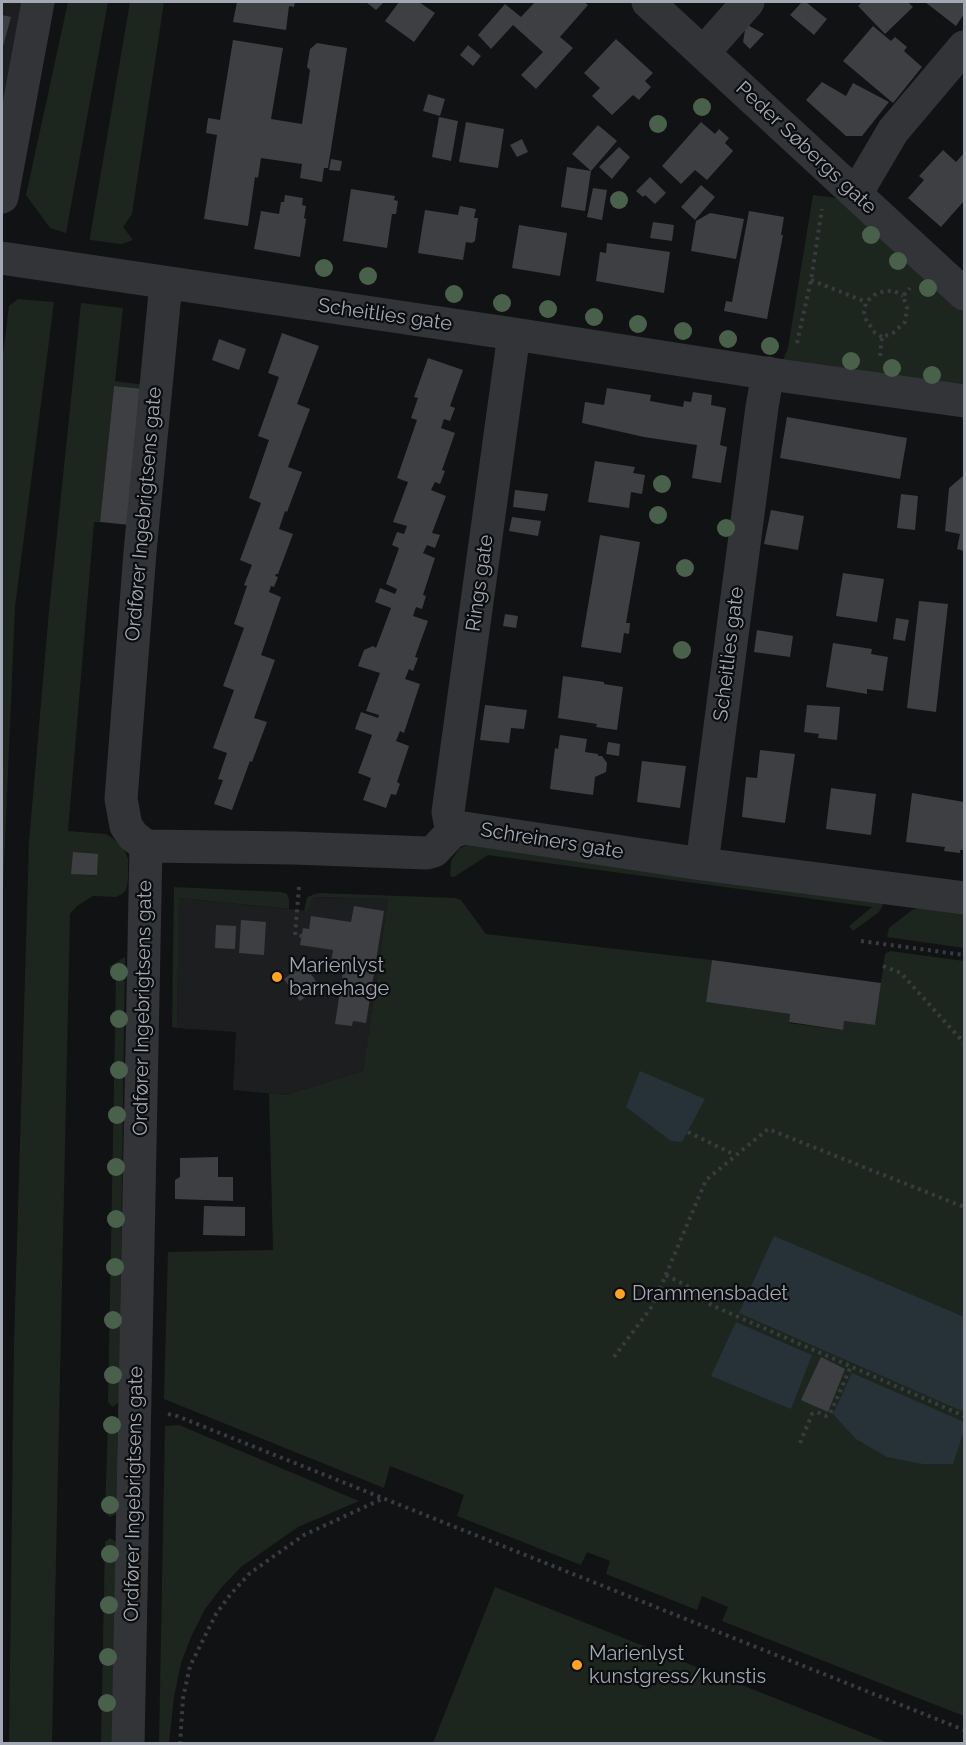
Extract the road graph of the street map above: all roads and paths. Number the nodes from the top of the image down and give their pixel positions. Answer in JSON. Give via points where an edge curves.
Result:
{"nodes":[{"id":1,"x":38,"y":2,"type":"edge"},
{"id":2,"x":648,"y":2,"type":"edge"},
{"id":3,"x":748,"y":2,"type":"edge"},
{"id":4,"x":964,"y":47,"type":"edge"},
{"id":5,"x":704,"y":52,"type":"junction"},
{"id":6,"x":856,"y":194,"type":"junction"},
{"id":7,"x":2,"y":197,"type":"edge"},
{"id":8,"x":824,"y":201,"type":"dead end"},
{"id":9,"x":2,"y":258,"type":"edge"},
{"id":10,"x":932,"y":263,"type":"junction"},
{"id":11,"x":811,"y":280,"type":"junction"},
{"id":12,"x":166,"y":283,"type":"junction"},
{"id":13,"x":964,"y":294,"type":"edge"},
{"id":14,"x":903,"y":296,"type":"junction"},
{"id":15,"x":866,"y":302,"type":"junction"},
{"id":16,"x":514,"y":334,"type":"junction"},
{"id":17,"x":882,"y":337,"type":"junction"},
{"id":18,"x":796,"y":350,"type":"dead end"},
{"id":19,"x":768,"y":374,"type":"junction"},
{"id":20,"x":875,"y":390,"type":"junction"},
{"id":21,"x":964,"y":401,"type":"edge"},
{"id":22,"x":452,"y":832,"type":"junction"},
{"id":23,"x":146,"y":846,"type":"junction"},
{"id":24,"x":702,"y":864,"type":"junction"},
{"id":25,"x":299,"y":887,"type":"dead end"},
{"id":26,"x":964,"y":897,"type":"edge"},
{"id":27,"x":302,"y":936,"type":"dead end"},
{"id":28,"x":861,"y":941,"type":"dead end"},
{"id":29,"x":964,"y":955,"type":"edge"},
{"id":30,"x":883,"y":966,"type":"dead end"},
{"id":31,"x":964,"y":1043,"type":"edge"},
{"id":32,"x":688,"y":1132,"type":"dead end"},
{"id":33,"x":735,"y":1155,"type":"junction"},
{"id":34,"x":964,"y":1207,"type":"edge"},
{"id":35,"x":666,"y":1275,"type":"junction"},
{"id":36,"x":614,"y":1357,"type":"dead end"},
{"id":37,"x":851,"y":1366,"type":"junction"},
{"id":38,"x":158,"y":1413,"type":"dead end"},
{"id":39,"x":964,"y":1416,"type":"edge"},
{"id":40,"x":800,"y":1443,"type":"dead end"},
{"id":41,"x":384,"y":1498,"type":"junction"},
{"id":42,"x":964,"y":1731,"type":"edge"},
{"id":43,"x":128,"y":1743,"type":"edge"},
{"id":44,"x":180,"y":1743,"type":"edge"}],
"edges":[{"from":1,"to":7,"type":"street"},
{"from":2,"to":5,"type":"street","name":"Peder Søbergs gate"},
{"from":3,"to":5,"type":"street"},
{"from":4,"to":6,"type":"street","via":[[893,131]]},
{"from":5,"to":6,"type":"street","name":"Peder Søbergs gate"},
{"from":6,"to":10,"type":"street","name":"Peder Søbergs gate"},
{"from":8,"to":11,"type":"path"},
{"from":9,"to":12,"type":"street","name":"Scheitlies gate"},
{"from":10,"to":13,"type":"street","name":"Peder Søbergs gate"},
{"from":10,"to":14,"type":"path"},
{"from":11,"to":15,"type":"path"},
{"from":11,"to":18,"type":"path"},
{"from":12,"to":16,"type":"street","name":"Scheitlies gate"},
{"from":12,"to":23,"type":"street","name":"Ordfører Ingebrigtsens gate","via":[[121,799],[126,826]]},
{"from":14,"to":15,"type":"path","via":[[884,291]]},
{"from":14,"to":17,"type":"path","via":[[907,308],[905,322]]},
{"from":15,"to":17,"type":"path","via":[[865,318],[874,333]]},
{"from":16,"to":19,"type":"street","name":"Scheitlies gate"},
{"from":16,"to":22,"type":"street","name":"Rings gate","via":[[448,812]]},
{"from":17,"to":20,"type":"path"},
{"from":19,"to":20,"type":"street","name":"Scheitlies gate"},
{"from":19,"to":24,"type":"street","name":"Scheitlies gate"},
{"from":20,"to":21,"type":"street","name":"Scheitlies gate"},
{"from":22,"to":23,"type":"street","name":"Schreiners gate","via":[[427,854]]},
{"from":22,"to":24,"type":"street","name":"Schreiners gate","via":[[464,828]]},
{"from":23,"to":43,"type":"street","name":"Ordfører Ingebrigtsens gate"},
{"from":24,"to":26,"type":"street","name":"Schreiners gate"},
{"from":25,"to":27,"type":"path","via":[[295,935]]},
{"from":28,"to":29,"type":"path"},
{"from":30,"to":31,"type":"path","via":[[901,973]]},
{"from":32,"to":33,"type":"path"},
{"from":33,"to":34,"type":"path","via":[[768,1129]]},
{"from":33,"to":35,"type":"path","via":[[706,1180]]},
{"from":35,"to":36,"type":"path","via":[[653,1305]]},
{"from":35,"to":37,"type":"path","via":[[704,1295],[711,1305]]},
{"from":37,"to":39,"type":"path"},
{"from":37,"to":40,"type":"path","via":[[830,1414],[812,1414]]},
{"from":38,"to":41,"type":"path","via":[[177,1416]]},
{"from":41,"to":42,"type":"path"},
{"from":41,"to":44,"type":"path","via":[[304,1535],[250,1573],[230,1595],[190,1666]]}]}
